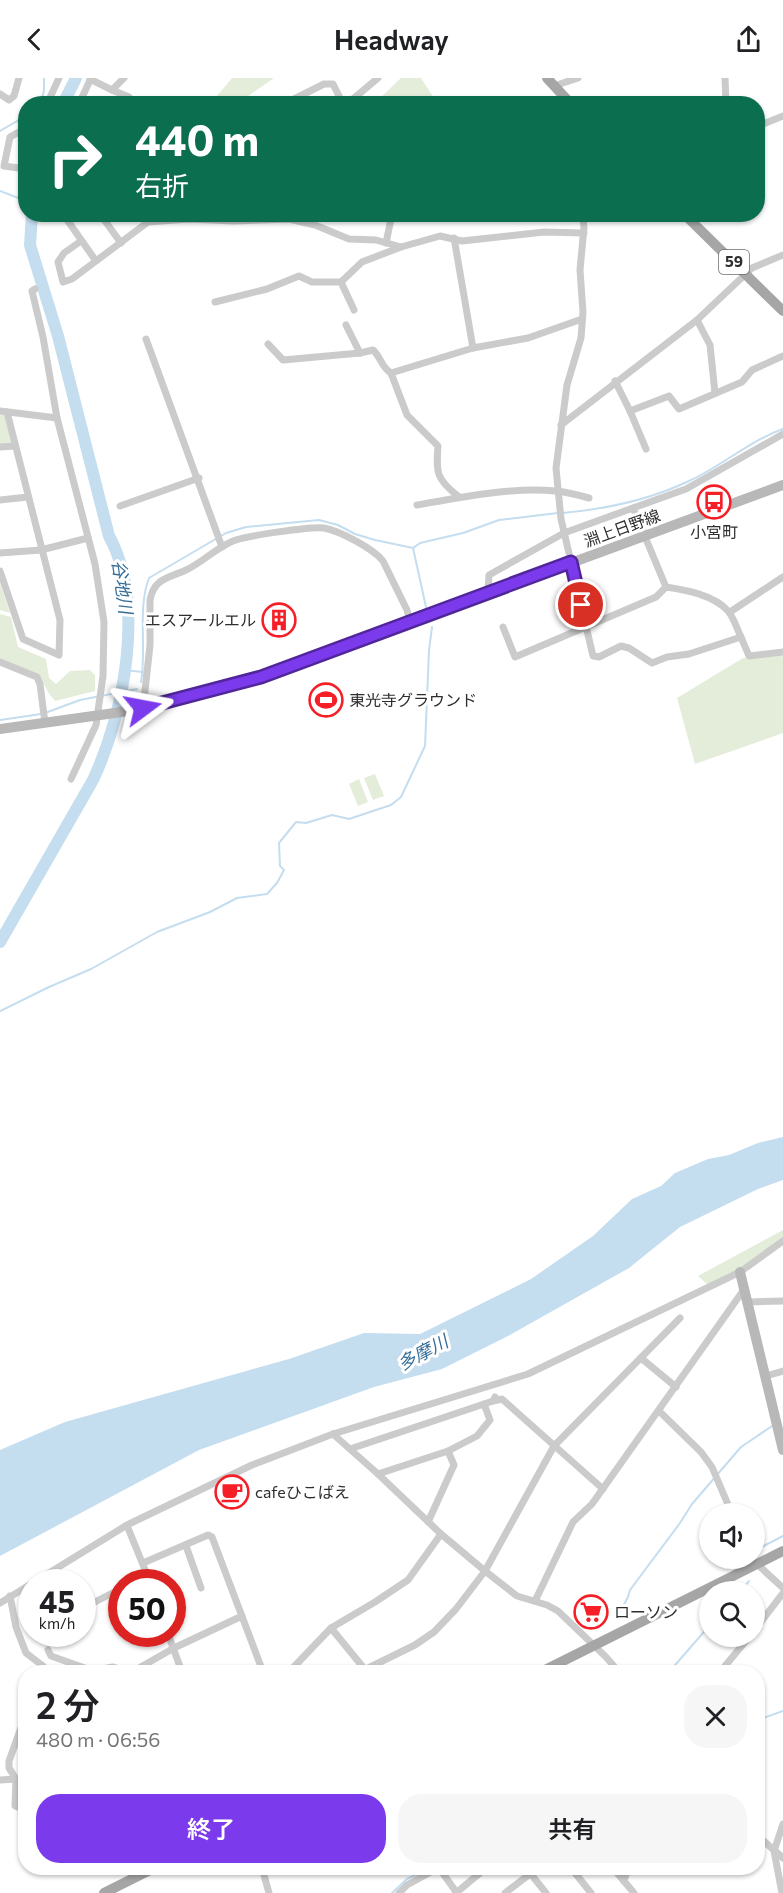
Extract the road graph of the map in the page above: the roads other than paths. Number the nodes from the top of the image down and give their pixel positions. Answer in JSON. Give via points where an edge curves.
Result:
{"nodes":[{"id":1,"x":19,"y":78,"type":"edge"},
{"id":2,"x":124,"y":78,"type":"edge"},
{"id":3,"x":378,"y":78,"type":"edge"},
{"id":4,"x":540,"y":78,"type":"edge"},
{"id":5,"x":578,"y":78,"type":"edge"},
{"id":6,"x":725,"y":78,"type":"edge"},
{"id":7,"x":59,"y":79,"type":"edge"},
{"id":8,"x":91,"y":79,"type":"edge"},
{"id":9,"x":550,"y":81,"type":"edge"},
{"id":10,"x":112,"y":90,"type":"junction"},
{"id":11,"x":0,"y":94,"type":"edge"},
{"id":12,"x":51,"y":96,"type":"edge"},
{"id":13,"x":83,"y":96,"type":"edge"},
{"id":14,"x":127,"y":96,"type":"edge"},
{"id":15,"x":306,"y":96,"type":"edge"},
{"id":16,"x":340,"y":96,"type":"edge"},
{"id":17,"x":355,"y":96,"type":"edge"},
{"id":18,"x":564,"y":96,"type":"edge"},
{"id":19,"x":726,"y":96,"type":"edge"},
{"id":20,"x":783,"y":116,"type":"edge"},
{"id":21,"x":765,"y":123,"type":"edge"},
{"id":22,"x":18,"y":134,"type":"edge"},
{"id":23,"x":18,"y":168,"type":"edge"},
{"id":24,"x":68,"y":222,"type":"edge"},
{"id":25,"x":106,"y":222,"type":"edge"},
{"id":26,"x":148,"y":222,"type":"edge"},
{"id":27,"x":302,"y":222,"type":"edge"},
{"id":28,"x":390,"y":222,"type":"edge"},
{"id":29,"x":583,"y":222,"type":"edge"},
{"id":30,"x":692,"y":222,"type":"edge"},
{"id":31,"x":584,"y":233,"type":"junction"},
{"id":32,"x":454,"y":238,"type":"junction"},
{"id":33,"x":81,"y":241,"type":"junction"},
{"id":34,"x":121,"y":243,"type":"junction"},
{"id":35,"x":386,"y":243,"type":"junction"},
{"id":36,"x":401,"y":247,"type":"junction"},
{"id":37,"x":783,"y":255,"type":"edge"},
{"id":38,"x":96,"y":261,"type":"junction"},
{"id":39,"x":746,"y":274,"type":"junction"},
{"id":40,"x":341,"y":282,"type":"junction"},
{"id":41,"x":35,"y":289,"type":"dead end"},
{"id":42,"x":215,"y":302,"type":"dead end"},
{"id":43,"x":354,"y":310,"type":"dead end"},
{"id":44,"x":783,"y":311,"type":"edge"},
{"id":45,"x":582,"y":319,"type":"junction"},
{"id":46,"x":697,"y":320,"type":"junction"},
{"id":47,"x":346,"y":325,"type":"dead end"},
{"id":48,"x":146,"y":339,"type":"dead end"},
{"id":49,"x":268,"y":344,"type":"dead end"},
{"id":50,"x":473,"y":348,"type":"junction"},
{"id":51,"x":360,"y":353,"type":"junction"},
{"id":52,"x":783,"y":356,"type":"edge"},
{"id":53,"x":390,"y":373,"type":"junction"},
{"id":54,"x":615,"y":381,"type":"junction"},
{"id":55,"x":715,"y":393,"type":"junction"},
{"id":56,"x":630,"y":411,"type":"junction"},
{"id":57,"x":3,"y":412,"type":"edge"},
{"id":58,"x":57,"y":418,"type":"junction"},
{"id":59,"x":561,"y":424,"type":"junction"},
{"id":60,"x":783,"y":434,"type":"edge"},
{"id":61,"x":15,"y":446,"type":"junction"},
{"id":62,"x":0,"y":447,"type":"edge"},
{"id":63,"x":646,"y":449,"type":"dead end"},
{"id":64,"x":199,"y":478,"type":"junction"},
{"id":65,"x":783,"y":485,"type":"edge"},
{"id":66,"x":559,"y":491,"type":"junction"},
{"id":67,"x":28,"y":497,"type":"junction"},
{"id":68,"x":459,"y":497,"type":"junction"},
{"id":69,"x":589,"y":498,"type":"dead end"},
{"id":70,"x":0,"y":500,"type":"edge"},
{"id":71,"x":120,"y":506,"type":"dead end"},
{"id":72,"x":417,"y":506,"type":"dead end"},
{"id":73,"x":633,"y":508,"type":"junction"},
{"id":74,"x":564,"y":533,"type":"junction"},
{"id":75,"x":644,"y":536,"type":"junction"},
{"id":76,"x":88,"y":538,"type":"junction"},
{"id":77,"x":220,"y":540,"type":"junction"},
{"id":78,"x":41,"y":550,"type":"junction"},
{"id":79,"x":0,"y":553,"type":"edge"},
{"id":80,"x":571,"y":562,"type":"junction"},
{"id":81,"x":0,"y":572,"type":"edge"},
{"id":82,"x":783,"y":577,"type":"edge"},
{"id":83,"x":666,"y":587,"type":"junction"},
{"id":84,"x":488,"y":592,"type":"junction"},
{"id":85,"x":730,"y":612,"type":"junction"},
{"id":86,"x":410,"y":622,"type":"junction"},
{"id":87,"x":586,"y":626,"type":"junction"},
{"id":88,"x":503,"y":627,"type":"dead end"},
{"id":89,"x":741,"y":637,"type":"junction"},
{"id":90,"x":783,"y":652,"type":"edge"},
{"id":91,"x":0,"y":662,"type":"edge"},
{"id":92,"x":143,"y":708,"type":"junction"},
{"id":93,"x":99,"y":715,"type":"junction"},
{"id":94,"x":45,"y":723,"type":"junction"},
{"id":95,"x":0,"y":729,"type":"edge"},
{"id":96,"x":71,"y":779,"type":"dead end"},
{"id":97,"x":783,"y":1241,"type":"edge"},
{"id":98,"x":740,"y":1272,"type":"junction"},
{"id":99,"x":745,"y":1288,"type":"junction"},
{"id":100,"x":783,"y":1301,"type":"edge"},
{"id":101,"x":749,"y":1302,"type":"junction"},
{"id":102,"x":680,"y":1318,"type":"dead end"},
{"id":103,"x":641,"y":1358,"type":"junction"},
{"id":104,"x":782,"y":1373,"type":"edge"},
{"id":105,"x":766,"y":1376,"type":"junction"},
{"id":106,"x":676,"y":1387,"type":"junction"},
{"id":107,"x":484,"y":1404,"type":"junction"},
{"id":108,"x":659,"y":1411,"type":"junction"},
{"id":109,"x":333,"y":1434,"type":"junction"},
{"id":110,"x":554,"y":1446,"type":"junction"},
{"id":111,"x":350,"y":1449,"type":"junction"},
{"id":112,"x":783,"y":1449,"type":"edge"},
{"id":113,"x":448,"y":1451,"type":"junction"},
{"id":114,"x":378,"y":1474,"type":"junction"},
{"id":115,"x":603,"y":1489,"type":"junction"},
{"id":116,"x":727,"y":1503,"type":"edge"},
{"id":117,"x":428,"y":1522,"type":"junction"},
{"id":118,"x":128,"y":1528,"type":"dead end"},
{"id":119,"x":441,"y":1534,"type":"junction"},
{"id":120,"x":186,"y":1546,"type":"junction"},
{"id":121,"x":783,"y":1551,"type":"edge"},
{"id":122,"x":765,"y":1558,"type":"edge"},
{"id":123,"x":143,"y":1563,"type":"junction"},
{"id":124,"x":145,"y":1569,"type":"edge"},
{"id":125,"x":741,"y":1569,"type":"edge"},
{"id":126,"x":759,"y":1569,"type":"edge"},
{"id":127,"x":485,"y":1571,"type":"junction"},
{"id":128,"x":201,"y":1588,"type":"dead end"},
{"id":129,"x":783,"y":1588,"type":"edge"},
{"id":130,"x":783,"y":1593,"type":"edge"},
{"id":131,"x":10,"y":1596,"type":"junction"},
{"id":132,"x":535,"y":1601,"type":"junction"},
{"id":133,"x":0,"y":1603,"type":"edge"},
{"id":134,"x":242,"y":1616,"type":"junction"},
{"id":135,"x":765,"y":1617,"type":"edge"},
{"id":136,"x":331,"y":1628,"type":"junction"},
{"id":137,"x":594,"y":1646,"type":"junction"},
{"id":138,"x":741,"y":1647,"type":"edge"},
{"id":139,"x":174,"y":1648,"type":"junction"},
{"id":140,"x":38,"y":1665,"type":"edge"},
{"id":141,"x":44,"y":1665,"type":"edge"},
{"id":142,"x":79,"y":1665,"type":"edge"},
{"id":143,"x":143,"y":1665,"type":"edge"},
{"id":144,"x":179,"y":1665,"type":"edge"},
{"id":145,"x":260,"y":1665,"type":"edge"},
{"id":146,"x":297,"y":1665,"type":"edge"},
{"id":147,"x":359,"y":1665,"type":"edge"},
{"id":148,"x":377,"y":1665,"type":"edge"},
{"id":149,"x":555,"y":1665,"type":"edge"},
{"id":150,"x":612,"y":1665,"type":"edge"},
{"id":151,"x":726,"y":1665,"type":"edge"},
{"id":152,"x":18,"y":1736,"type":"edge"},
{"id":153,"x":16,"y":1779,"type":"junction"},
{"id":154,"x":0,"y":1780,"type":"edge"},
{"id":155,"x":18,"y":1807,"type":"edge"},
{"id":156,"x":783,"y":1824,"type":"edge"},
{"id":157,"x":765,"y":1843,"type":"edge"},
{"id":158,"x":774,"y":1851,"type":"junction"},
{"id":159,"x":783,"y":1858,"type":"edge"},
{"id":160,"x":140,"y":1875,"type":"edge"},
{"id":161,"x":264,"y":1875,"type":"edge"},
{"id":162,"x":424,"y":1875,"type":"edge"},
{"id":163,"x":444,"y":1875,"type":"edge"},
{"id":164,"x":478,"y":1875,"type":"edge"},
{"id":165,"x":529,"y":1875,"type":"edge"},
{"id":166,"x":531,"y":1875,"type":"edge"},
{"id":167,"x":576,"y":1875,"type":"edge"},
{"id":168,"x":619,"y":1875,"type":"edge"},
{"id":169,"x":626,"y":1875,"type":"edge"},
{"id":170,"x":624,"y":1881,"type":"junction"},
{"id":171,"x":104,"y":1893,"type":"edge"},
{"id":172,"x":269,"y":1893,"type":"edge"},
{"id":173,"x":399,"y":1893,"type":"edge"},
{"id":174,"x":456,"y":1893,"type":"edge"},
{"id":175,"x":505,"y":1893,"type":"edge"},
{"id":176,"x":546,"y":1893,"type":"edge"},
{"id":177,"x":591,"y":1893,"type":"edge"},
{"id":178,"x":634,"y":1893,"type":"edge"},
{"id":179,"x":782,"y":1893,"type":"edge"}],
"edges":[{"from":1,"to":11,"type":"street","via":[[14,96],[9,100]]},
{"from":2,"to":10,"type":"street"},
{"from":3,"to":17,"type":"street"},
{"from":4,"to":9,"type":"street"},
{"from":5,"to":9,"type":"street"},
{"from":6,"to":19,"type":"street"},
{"from":7,"to":12,"type":"street"},
{"from":8,"to":10,"type":"street"},
{"from":8,"to":13,"type":"street"},
{"from":9,"to":18,"type":"main road"},
{"from":10,"to":14,"type":"street"},
{"from":15,"to":16,"type":"street","via":[[324,84],[333,84]]},
{"from":20,"to":21,"type":"street"},
{"from":22,"to":23,"type":"street","via":[[10,138],[4,166]]},
{"from":24,"to":33,"type":"street"},
{"from":25,"to":34,"type":"street"},
{"from":26,"to":34,"type":"street"},
{"from":27,"to":35,"type":"street","via":[[349,239]]},
{"from":28,"to":35,"type":"street"},
{"from":29,"to":31,"type":"street"},
{"from":30,"to":39,"type":"main road","number":"59"},
{"from":31,"to":32,"type":"street","via":[[544,232],[473,241]]},
{"from":31,"to":45,"type":"street","via":[[580,270]]},
{"from":32,"to":36,"type":"street","via":[[440,236]]},
{"from":32,"to":50,"type":"street"},
{"from":33,"to":38,"type":"street"},
{"from":33,"to":38,"type":"street","via":[[58,262],[63,282]]},
{"from":34,"to":38,"type":"street"},
{"from":35,"to":36,"type":"street"},
{"from":36,"to":40,"type":"street","via":[[362,262]]},
{"from":37,"to":39,"type":"street"},
{"from":39,"to":44,"type":"main road","number":"59"},
{"from":39,"to":46,"type":"street"},
{"from":40,"to":42,"type":"street","via":[[312,282],[299,276]]},
{"from":40,"to":43,"type":"street"},
{"from":41,"to":58,"type":"street","via":[[32,291]]},
{"from":45,"to":50,"type":"street","via":[[528,338]]},
{"from":45,"to":59,"type":"street"},
{"from":46,"to":54,"type":"street"},
{"from":46,"to":55,"type":"street","via":[[710,345]]},
{"from":47,"to":51,"type":"street"},
{"from":48,"to":64,"type":"street"},
{"from":49,"to":51,"type":"street","via":[[283,360]]},
{"from":50,"to":53,"type":"street"},
{"from":51,"to":53,"type":"street","via":[[373,350]]},
{"from":52,"to":55,"type":"street","via":[[752,370],[742,382]]},
{"from":53,"to":68,"type":"street","via":[[407,415],[438,446],[436,470],[447,488]]},
{"from":54,"to":56,"type":"street"},
{"from":54,"to":59,"type":"street"},
{"from":55,"to":56,"type":"street","via":[[679,409],[669,396]]},
{"from":56,"to":63,"type":"street"},
{"from":57,"to":58,"type":"street"},
{"from":57,"to":61,"type":"street"},
{"from":58,"to":76,"type":"street"},
{"from":59,"to":66,"type":"street","via":[[556,468]]},
{"from":60,"to":73,"type":"street","via":[[686,489]]},
{"from":61,"to":62,"type":"street"},
{"from":61,"to":67,"type":"street"},
{"from":64,"to":71,"type":"street"},
{"from":64,"to":77,"type":"street"},
{"from":65,"to":75,"type":"main road","name":"淵上日野線"},
{"from":66,"to":68,"type":"street"},
{"from":66,"to":69,"type":"street"},
{"from":66,"to":74,"type":"street"},
{"from":67,"to":70,"type":"street"},
{"from":67,"to":78,"type":"street"},
{"from":68,"to":72,"type":"street"},
{"from":73,"to":74,"type":"street"},
{"from":73,"to":75,"type":"street"},
{"from":74,"to":80,"type":"street"},
{"from":74,"to":84,"type":"street","via":[[489,575]]},
{"from":75,"to":80,"type":"main road","name":"淵上日野線"},
{"from":75,"to":83,"type":"street"},
{"from":76,"to":78,"type":"street"},
{"from":76,"to":93,"type":"street","via":[[104,622]]},
{"from":77,"to":86,"type":"street","via":[[322,528],[336,531],[383,561]]},
{"from":77,"to":92,"type":"street","via":[[188,569],[159,581],[153,589]]},
{"from":78,"to":79,"type":"street"},
{"from":78,"to":81,"type":"street","via":[[60,620],[59,655],[23,639]]},
{"from":80,"to":84,"type":"main road","name":"淵上日野線"},
{"from":80,"to":87,"type":"street"},
{"from":82,"to":85,"type":"street"},
{"from":83,"to":85,"type":"street","via":[[703,596]]},
{"from":83,"to":87,"type":"street","via":[[656,597]]},
{"from":84,"to":86,"type":"main road","name":"淵上日野線"},
{"from":85,"to":89,"type":"street"},
{"from":86,"to":92,"type":"main road","name":"淵上日野線","via":[[261,677]]},
{"from":87,"to":88,"type":"street","via":[[514,657]]},
{"from":87,"to":89,"type":"street","via":[[593,656],[621,646],[652,663]]},
{"from":89,"to":90,"type":"street","via":[[749,656]]},
{"from":91,"to":94,"type":"street","via":[[37,677]]},
{"from":92,"to":93,"type":"main road","name":"淵上日野線"},
{"from":93,"to":94,"type":"main road"},
{"from":93,"to":96,"type":"street"},
{"from":94,"to":95,"type":"main road"},
{"from":97,"to":98,"type":"street"},
{"from":98,"to":99,"type":"main road"},
{"from":98,"to":109,"type":"street","via":[[528,1374]]},
{"from":99,"to":101,"type":"main road"},
{"from":99,"to":106,"type":"street"},
{"from":100,"to":101,"type":"street"},
{"from":101,"to":105,"type":"main road"},
{"from":102,"to":103,"type":"street"},
{"from":103,"to":106,"type":"street"},
{"from":103,"to":110,"type":"street"},
{"from":104,"to":105,"type":"street"},
{"from":105,"to":112,"type":"main road"},
{"from":106,"to":108,"type":"street"},
{"from":107,"to":110,"type":"street","via":[[502,1399]]},
{"from":107,"to":111,"type":"street"},
{"from":107,"to":113,"type":"street","via":[[489,1420],[477,1436]]},
{"from":108,"to":115,"type":"street"},
{"from":108,"to":116,"type":"street","via":[[701,1452]]},
{"from":109,"to":111,"type":"street"},
{"from":109,"to":131,"type":"street","via":[[252,1465],[148,1515]]},
{"from":110,"to":115,"type":"street"},
{"from":110,"to":127,"type":"street"},
{"from":111,"to":114,"type":"street"},
{"from":113,"to":114,"type":"street"},
{"from":113,"to":117,"type":"street","via":[[454,1465]]},
{"from":114,"to":117,"type":"street"},
{"from":115,"to":132,"type":"street","via":[[573,1522]]},
{"from":117,"to":119,"type":"street"},
{"from":118,"to":123,"type":"street"},
{"from":119,"to":127,"type":"street"},
{"from":119,"to":136,"type":"street","via":[[408,1580]]},
{"from":120,"to":123,"type":"street"},
{"from":120,"to":128,"type":"street"},
{"from":120,"to":134,"type":"street","via":[[208,1535],[212,1537]]},
{"from":121,"to":122,"type":"main road"},
{"from":123,"to":124,"type":"street"},
{"from":125,"to":137,"type":"main road"},
{"from":126,"to":129,"type":"street"},
{"from":127,"to":132,"type":"street","via":[[517,1596]]},
{"from":127,"to":148,"type":"street","via":[[434,1632]]},
{"from":130,"to":135,"type":"street"},
{"from":131,"to":133,"type":"street"},
{"from":131,"to":140,"type":"street","via":[[26,1653]]},
{"from":132,"to":137,"type":"street","via":[[558,1611]]},
{"from":134,"to":139,"type":"street"},
{"from":134,"to":145,"type":"street"},
{"from":136,"to":146,"type":"street"},
{"from":136,"to":147,"type":"street"},
{"from":137,"to":149,"type":"main road"},
{"from":137,"to":150,"type":"street"},
{"from":138,"to":151,"type":"street"},
{"from":139,"to":143,"type":"street"},
{"from":139,"to":144,"type":"street"},
{"from":141,"to":142,"type":"street","via":[[50,1653]]},
{"from":152,"to":153,"type":"street","via":[[9,1761]]},
{"from":153,"to":154,"type":"street"},
{"from":153,"to":155,"type":"street"},
{"from":156,"to":158,"type":"street"},
{"from":157,"to":158,"type":"street"},
{"from":158,"to":159,"type":"street"},
{"from":158,"to":179,"type":"street"},
{"from":160,"to":171,"type":"main road"},
{"from":161,"to":172,"type":"street"},
{"from":162,"to":173,"type":"street"},
{"from":163,"to":174,"type":"street"},
{"from":164,"to":174,"type":"street"},
{"from":165,"to":175,"type":"street"},
{"from":166,"to":176,"type":"street"},
{"from":167,"to":177,"type":"street"},
{"from":168,"to":170,"type":"street"},
{"from":169,"to":170,"type":"street"},
{"from":170,"to":178,"type":"street"}]}
